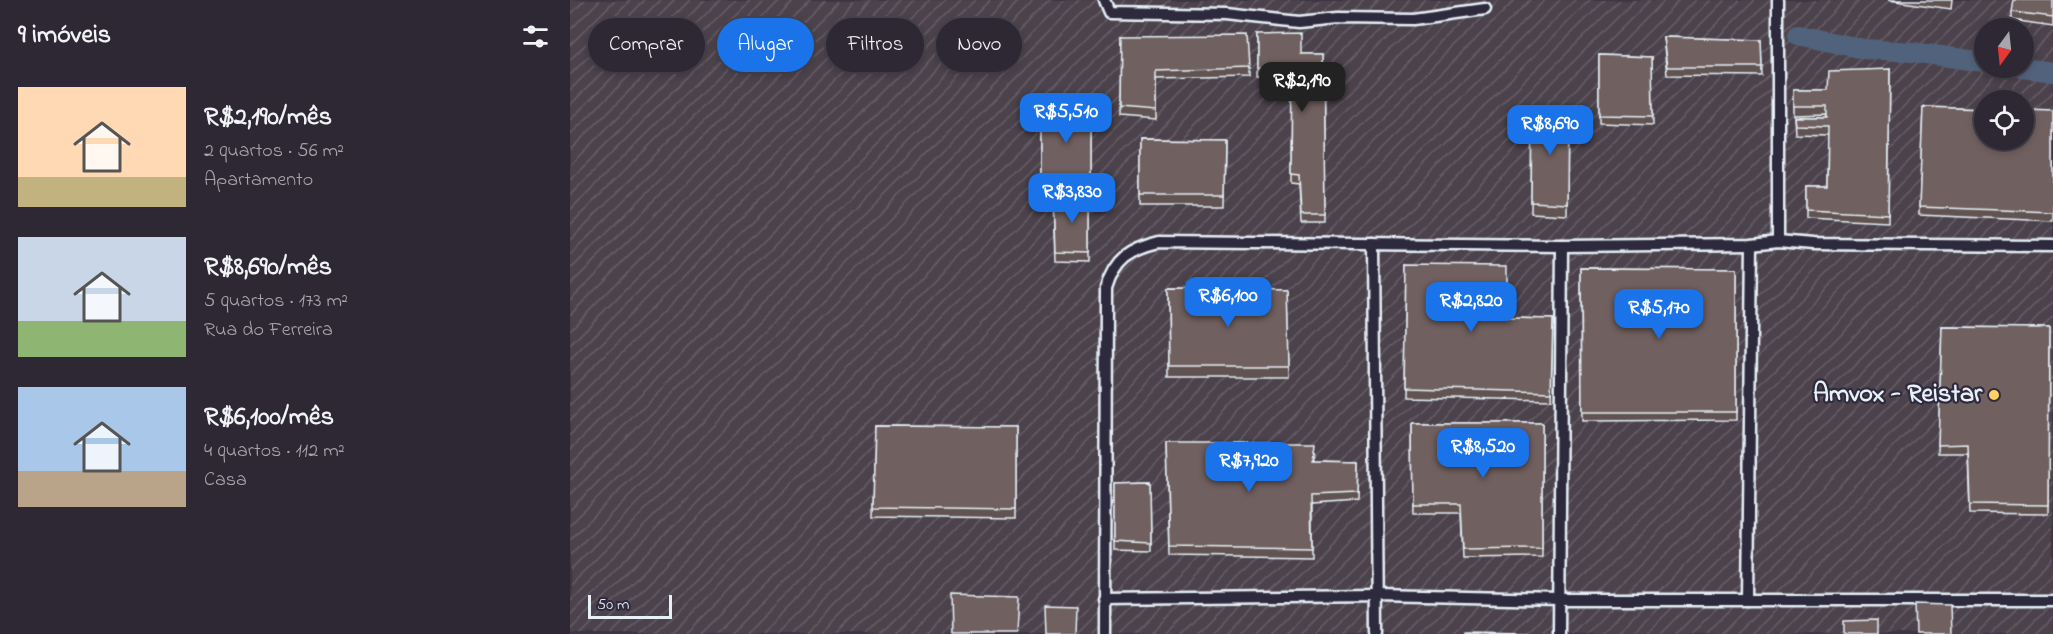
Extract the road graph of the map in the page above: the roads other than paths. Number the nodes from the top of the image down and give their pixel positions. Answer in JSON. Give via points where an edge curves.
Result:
{"nodes":[{"id":1,"x":1104,"y":0,"type":"edge"},
{"id":2,"x":1778,"y":0,"type":"edge"},
{"id":3,"x":1485,"y":9,"type":"dead end"},
{"id":4,"x":1778,"y":242,"type":"junction"},
{"id":5,"x":1374,"y":244,"type":"junction"},
{"id":6,"x":1752,"y":244,"type":"junction"},
{"id":7,"x":1562,"y":246,"type":"junction"},
{"id":8,"x":2053,"y":246,"type":"edge"},
{"id":9,"x":1378,"y":596,"type":"junction"},
{"id":10,"x":1104,"y":598,"type":"junction"},
{"id":11,"x":1560,"y":600,"type":"junction"},
{"id":12,"x":1748,"y":600,"type":"junction"},
{"id":13,"x":2053,"y":600,"type":"edge"},
{"id":14,"x":1105,"y":634,"type":"edge"},
{"id":15,"x":1377,"y":634,"type":"edge"},
{"id":16,"x":1559,"y":634,"type":"edge"}],
"edges":[{"from":1,"to":3,"type":"street","via":[[1109,12],[1227,14],[1299,22],[1338,18],[1413,20]]},
{"from":2,"to":4,"type":"street"},
{"from":4,"to":6,"type":"street"},
{"from":4,"to":8,"type":"street"},
{"from":5,"to":7,"type":"street"},
{"from":5,"to":9,"type":"street"},
{"from":5,"to":10,"type":"street","via":[[1159,242],[1142,246],[1118,261],[1106,288],[1105,309]]},
{"from":6,"to":7,"type":"street"},
{"from":6,"to":12,"type":"street"},
{"from":7,"to":11,"type":"street"},
{"from":9,"to":10,"type":"street"},
{"from":9,"to":11,"type":"street"},
{"from":9,"to":15,"type":"street"},
{"from":10,"to":14,"type":"street"},
{"from":11,"to":12,"type":"street"},
{"from":11,"to":16,"type":"street"},
{"from":12,"to":13,"type":"street"}]}
